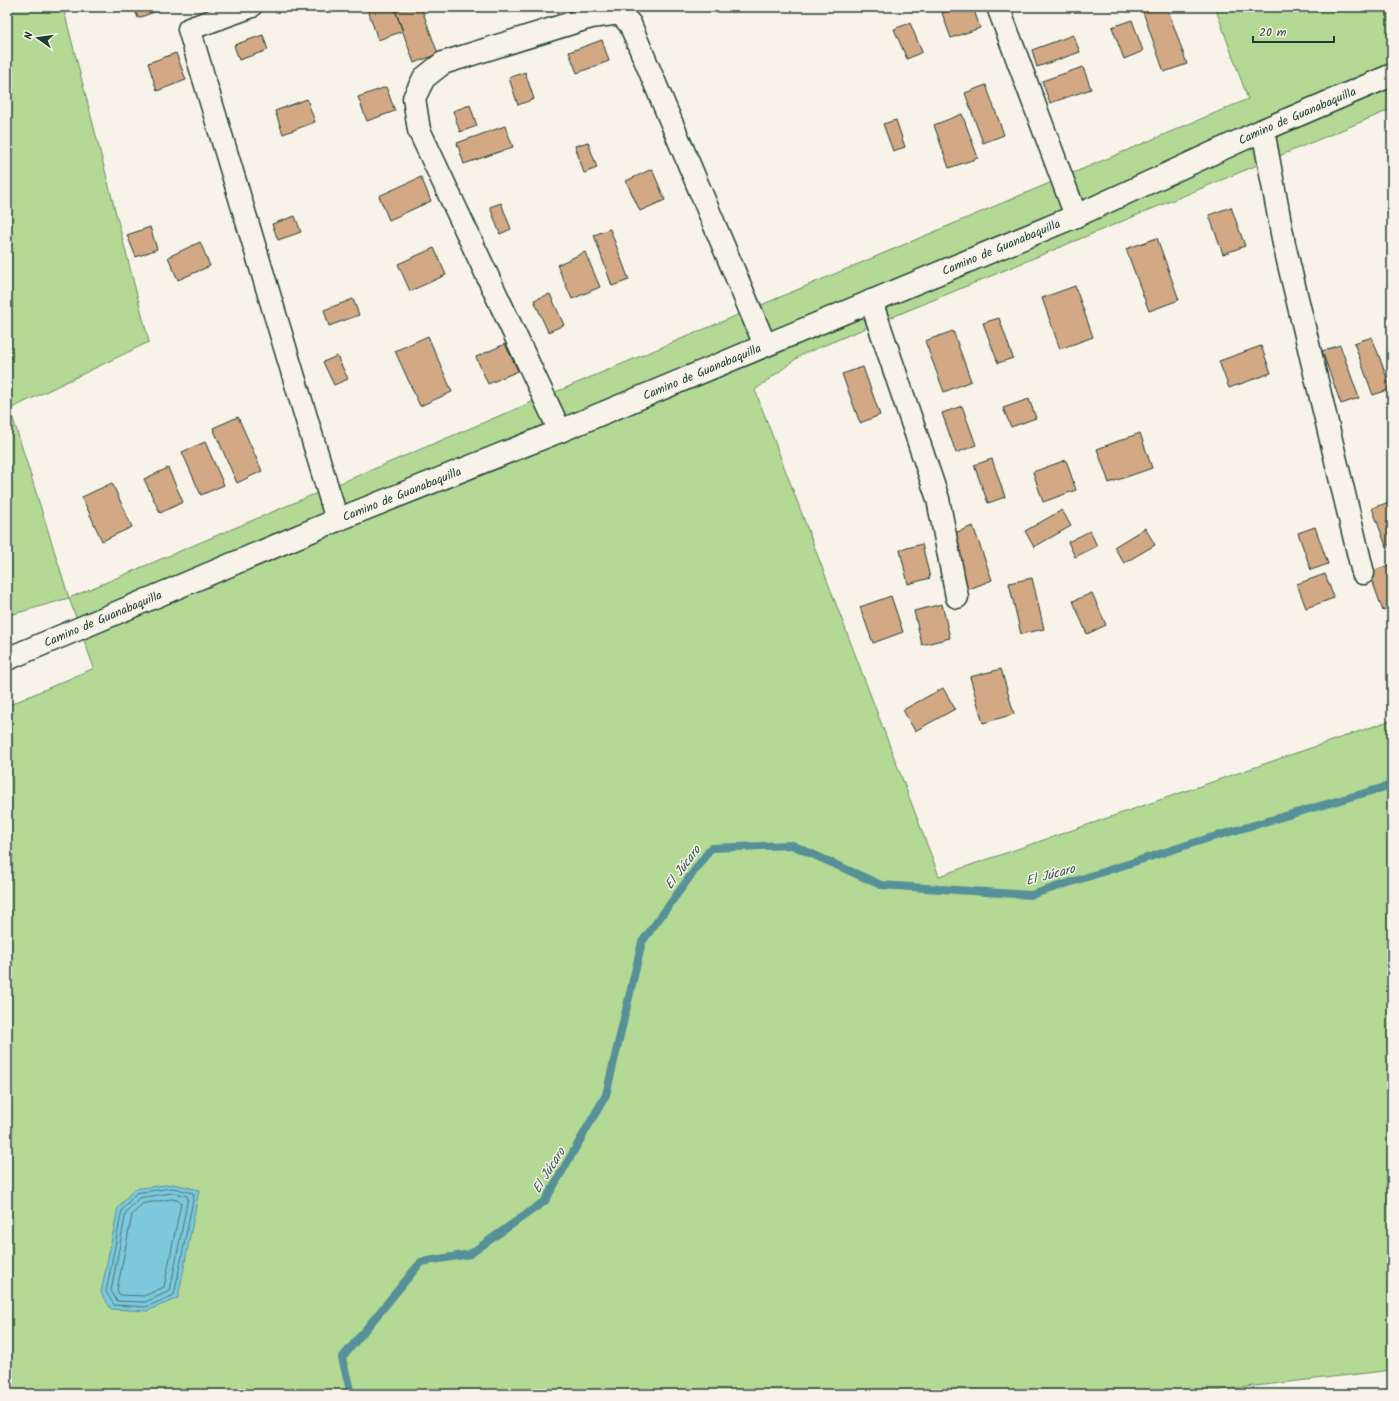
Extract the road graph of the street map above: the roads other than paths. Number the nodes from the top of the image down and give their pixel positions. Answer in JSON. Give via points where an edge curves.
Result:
{"nodes":[{"id":1,"x":250,"y":7,"type":"edge"},
{"id":2,"x":998,"y":7,"type":"edge"},
{"id":3,"x":1392,"y":75,"type":"edge"},
{"id":4,"x":1263,"y":130,"type":"junction"},
{"id":5,"x":1076,"y":216,"type":"junction"},
{"id":6,"x":871,"y":301,"type":"junction"},
{"id":7,"x":765,"y":345,"type":"junction"},
{"id":8,"x":560,"y":431,"type":"junction"},
{"id":9,"x":337,"y":520,"type":"junction"},
{"id":10,"x":1363,"y":573,"type":"dead end"},
{"id":11,"x":957,"y":597,"type":"dead end"},
{"id":12,"x":7,"y":659,"type":"edge"}],
"edges":[{"from":1,"to":9,"type":"street","via":[[189,29]]},
{"from":2,"to":5,"type":"street"},
{"from":3,"to":4,"type":"street","name":"Camino de Guanabaquilla"},
{"from":4,"to":5,"type":"street","name":"Camino de Guanabaquilla"},
{"from":4,"to":10,"type":"street","via":[[1284,244]]},
{"from":5,"to":6,"type":"street","name":"Camino de Guanabaquilla"},
{"from":6,"to":7,"type":"street","name":"Camino de Guanabaquilla"},
{"from":6,"to":11,"type":"street","via":[[938,499]]},
{"from":7,"to":8,"type":"street","name":"Camino de Guanabaquilla"},
{"from":7,"to":8,"type":"street","via":[[630,24],[620,13],[591,17],[443,63],[424,78],[414,98],[419,130]]},
{"from":8,"to":9,"type":"street","name":"Camino de Guanabaquilla"},
{"from":9,"to":12,"type":"street","name":"Camino de Guanabaquilla"}]}
